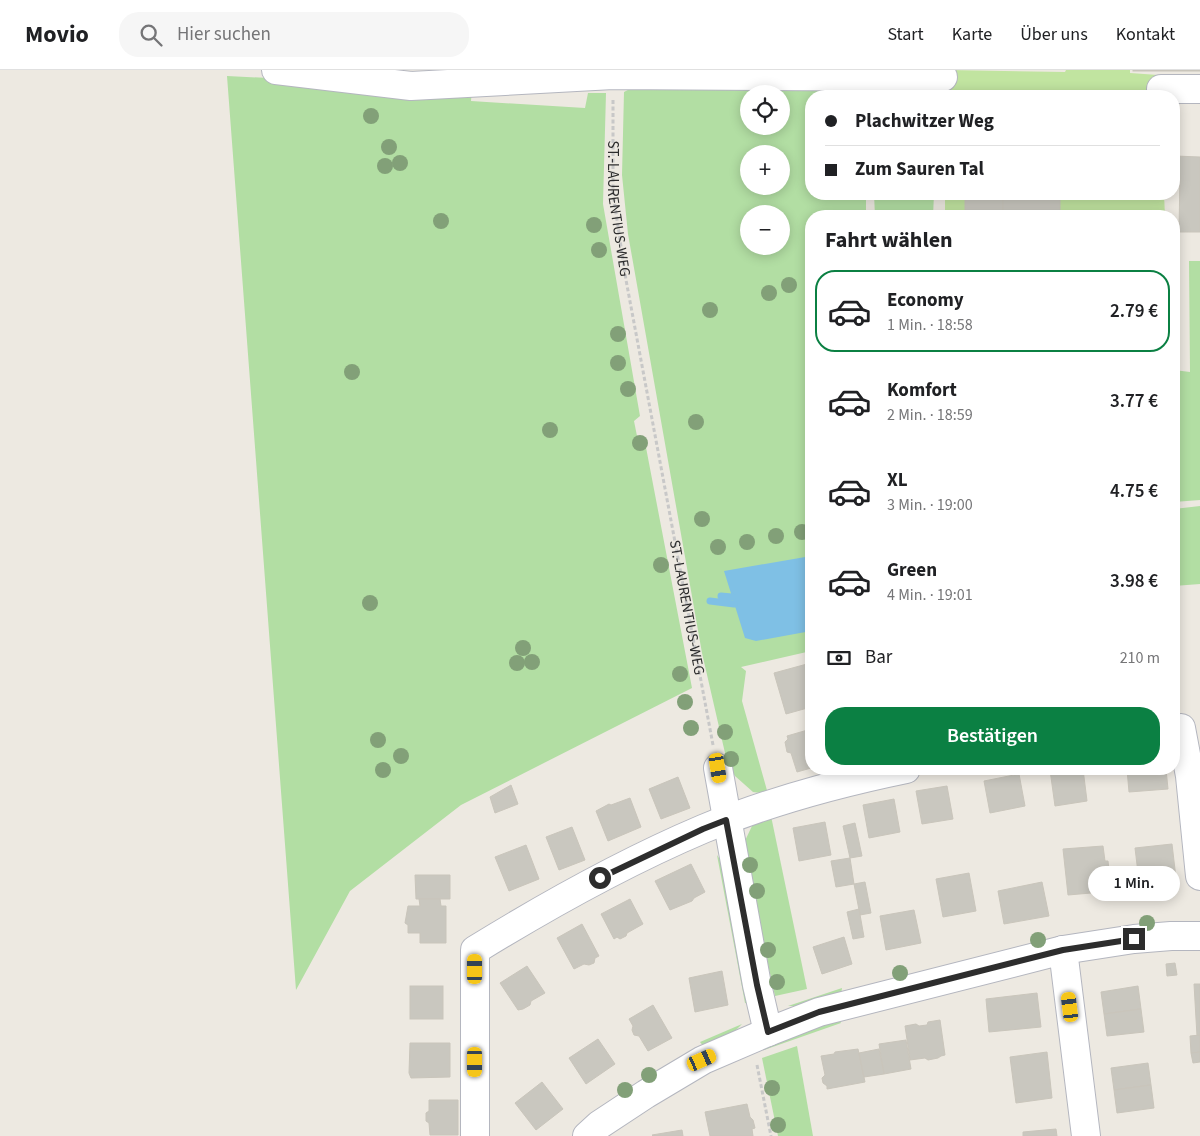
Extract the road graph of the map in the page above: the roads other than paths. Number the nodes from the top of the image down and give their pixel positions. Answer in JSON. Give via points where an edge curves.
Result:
{"nodes":[{"id":1,"x":276,"y":70,"type":"edge"},
{"id":2,"x":614,"y":72,"type":"edge"},
{"id":3,"x":943,"y":77,"type":"dead end"},
{"id":4,"x":1161,"y":89,"type":"dead end"},
{"id":5,"x":1200,"y":89,"type":"edge"},
{"id":6,"x":1180,"y":728,"type":"edge"},
{"id":7,"x":718,"y":768,"type":"road end"},
{"id":8,"x":878,"y":775,"type":"edge"},
{"id":9,"x":726,"y":820,"type":"junction"},
{"id":10,"x":1200,"y":876,"type":"edge"},
{"id":11,"x":1200,"y":936,"type":"edge"},
{"id":12,"x":1063,"y":950,"type":"junction"},
{"id":13,"x":768,"y":1032,"type":"junction"},
{"id":14,"x":475,"y":1136,"type":"edge"},
{"id":15,"x":587,"y":1136,"type":"edge"},
{"id":16,"x":1086,"y":1136,"type":"edge"}],
"edges":[{"from":1,"to":2,"type":"street","via":[[411,86]]},
{"from":2,"to":3,"type":"street"},
{"from":4,"to":5,"type":"street"},
{"from":6,"to":10,"type":"street","via":[[1190,776]]},
{"from":7,"to":9,"type":"street"},
{"from":8,"to":9,"type":"street"},
{"from":9,"to":13,"type":"street"},
{"from":9,"to":14,"type":"street","via":[[615,869],[475,950]]},
{"from":11,"to":12,"type":"street","via":[[1134,939]]},
{"from":12,"to":13,"type":"street","via":[[819,1012]]},
{"from":12,"to":16,"type":"street"},
{"from":13,"to":15,"type":"street","via":[[695,1065],[599,1125]]}]}
